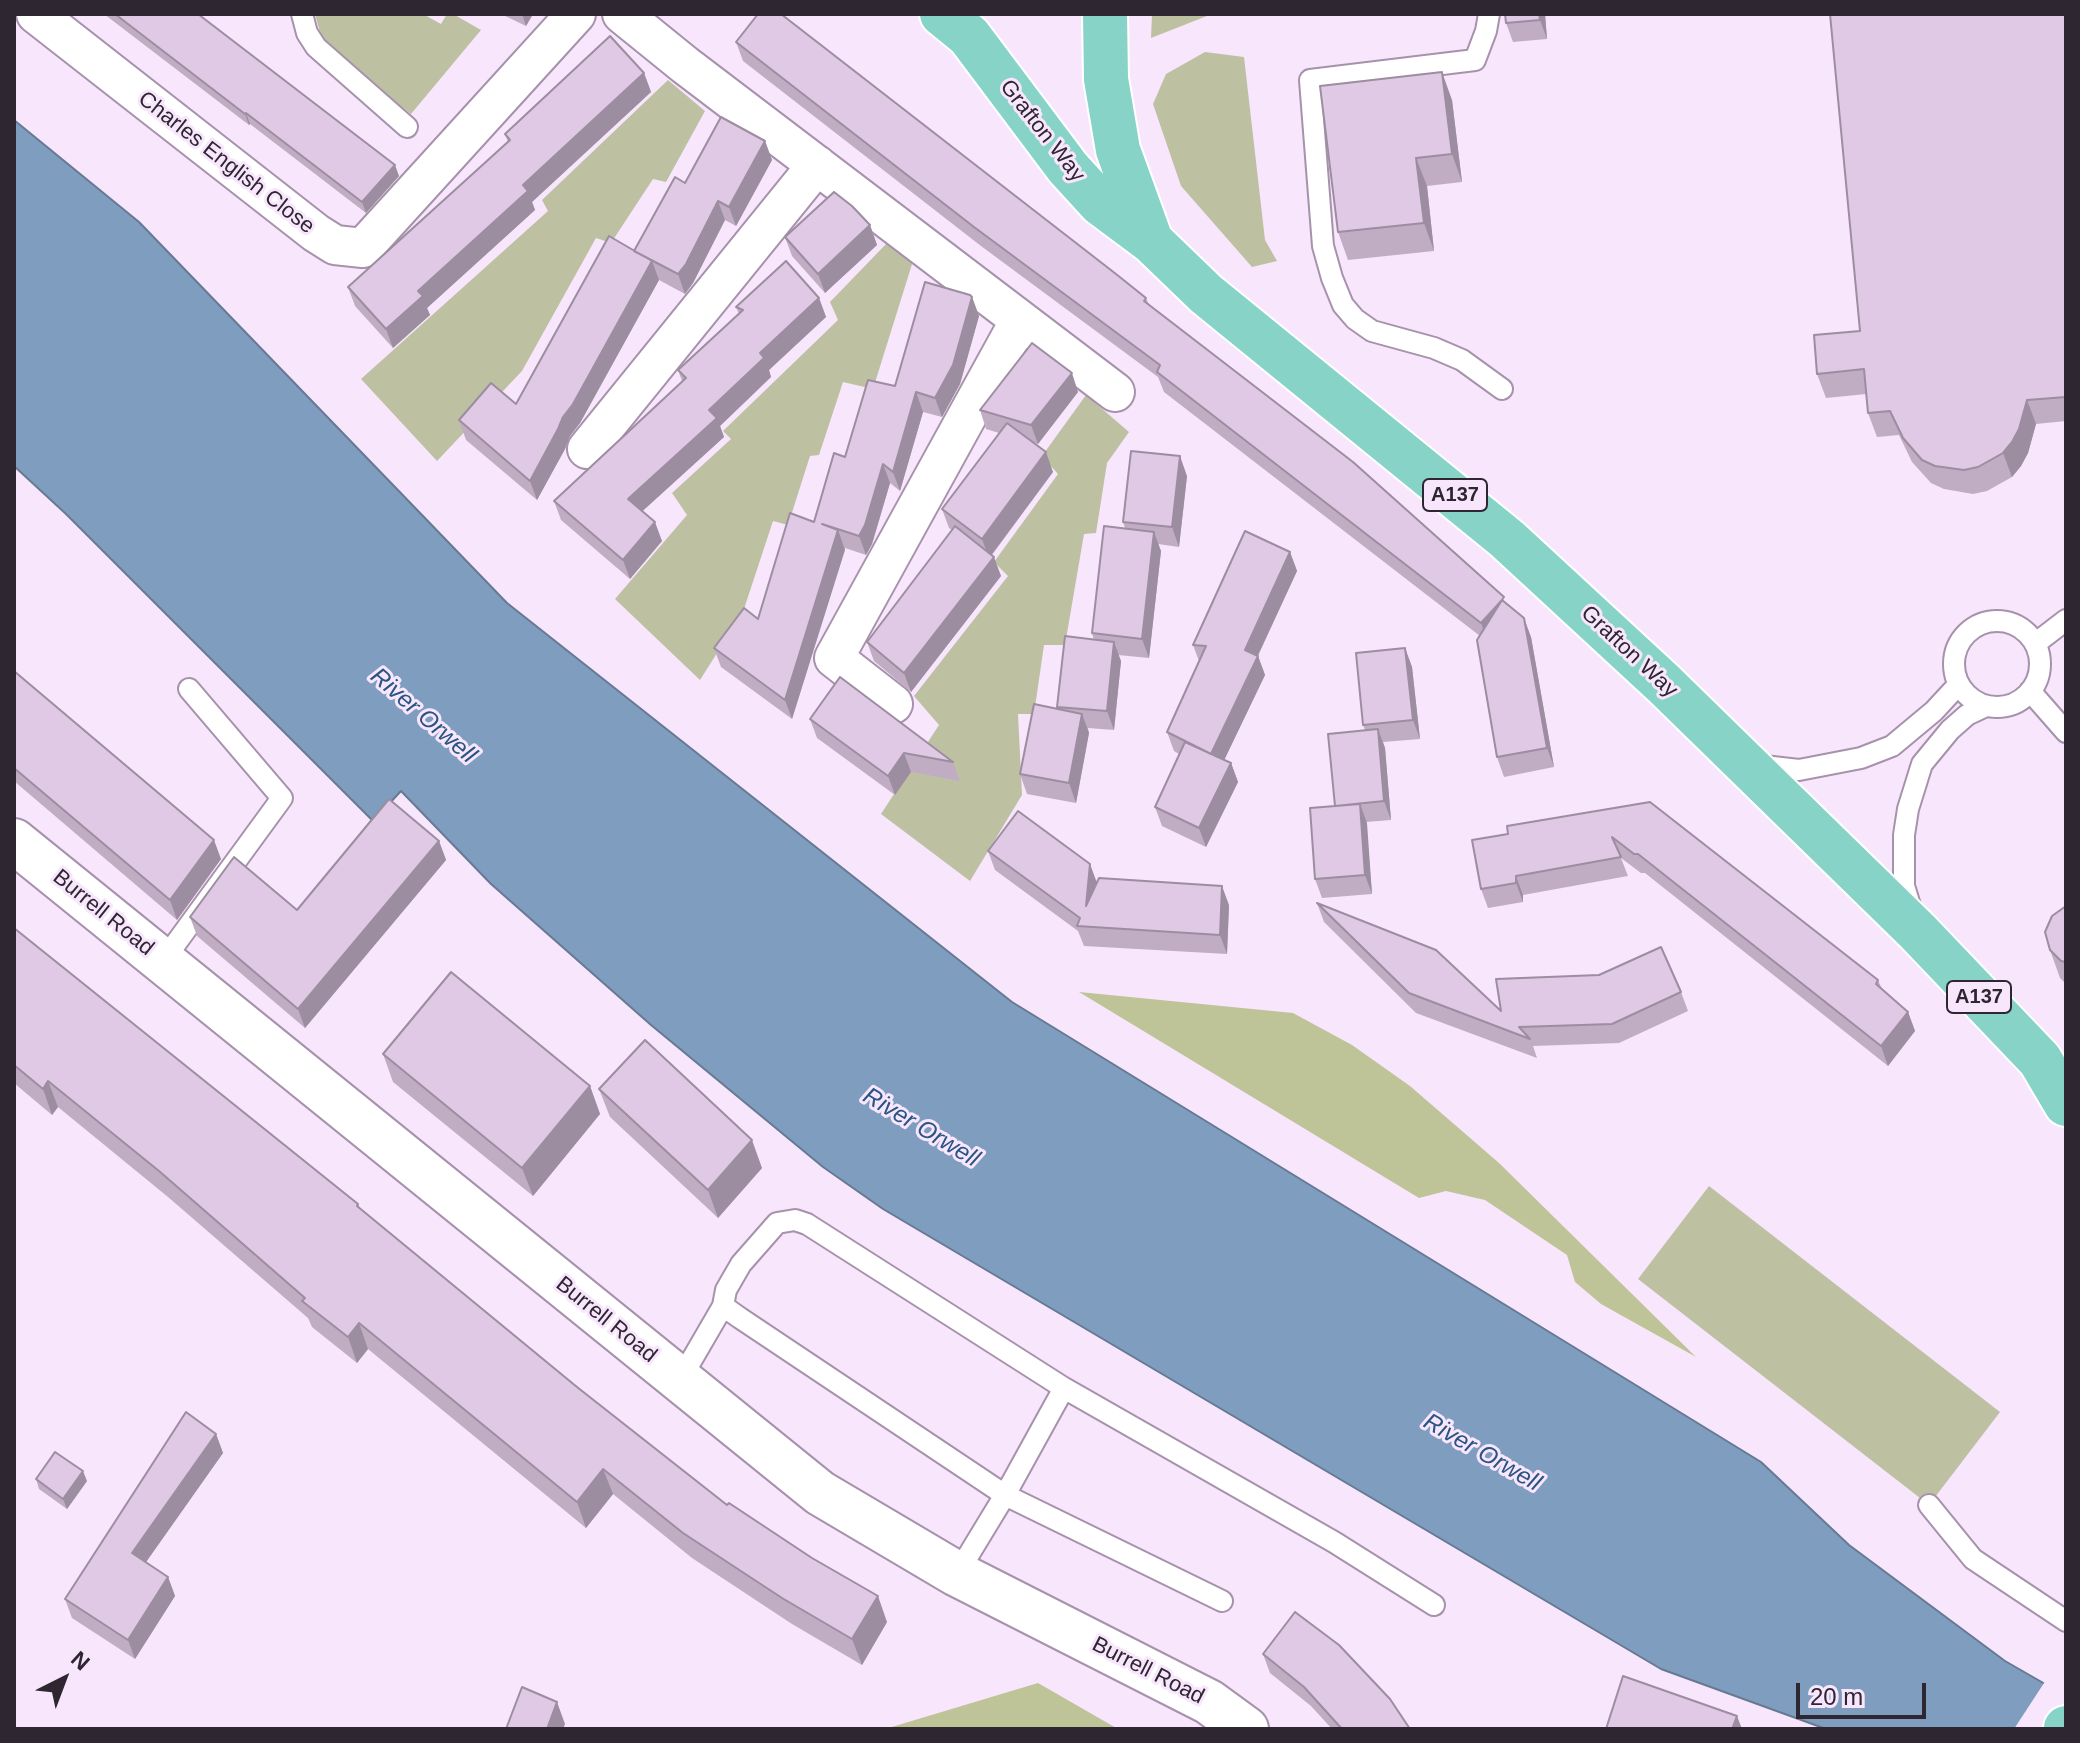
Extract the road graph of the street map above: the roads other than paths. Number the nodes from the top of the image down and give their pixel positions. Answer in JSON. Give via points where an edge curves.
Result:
{"nodes":[{"id":1,"x":36,"y":14,"type":"edge"},
{"id":2,"x":302,"y":14,"type":"edge"},
{"id":3,"x":576,"y":14,"type":"edge"},
{"id":4,"x":622,"y":14,"type":"edge"},
{"id":5,"x":942,"y":14,"type":"edge"},
{"id":6,"x":1105,"y":14,"type":"edge"},
{"id":7,"x":1489,"y":14,"type":"edge"},
{"id":8,"x":407,"y":127,"type":"dead end"},
{"id":9,"x":817,"y":165,"type":"junction"},
{"id":10,"x":1151,"y":241,"type":"junction"},
{"id":11,"x":1020,"y":320,"type":"junction"},
{"id":12,"x":1502,"y":389,"type":"dead end"},
{"id":13,"x":1115,"y":392,"type":"dead end"},
{"id":14,"x":587,"y":449,"type":"dead end"},
{"id":15,"x":2066,"y":620,"type":"edge"},
{"id":16,"x":2036,"y":643,"type":"junction"},
{"id":17,"x":1959,"y":684,"type":"junction"},
{"id":18,"x":189,"y":689,"type":"dead end"},
{"id":19,"x":2030,"y":691,"type":"junction"},
{"id":20,"x":893,"y":704,"type":"dead end"},
{"id":21,"x":1986,"y":706,"type":"junction"},
{"id":22,"x":2066,"y":732,"type":"edge"},
{"id":23,"x":1747,"y":764,"type":"junction"},
{"id":24,"x":14,"y":841,"type":"edge"},
{"id":25,"x":1918,"y":932,"type":"junction"},
{"id":26,"x":163,"y":961,"type":"junction"},
{"id":27,"x":2053,"y":1068,"type":"edge"},
{"id":28,"x":2066,"y":1104,"type":"edge"},
{"id":29,"x":723,"y":1306,"type":"junction"},
{"id":30,"x":680,"y":1380,"type":"junction"},
{"id":31,"x":1064,"y":1388,"type":"junction"},
{"id":32,"x":1005,"y":1495,"type":"junction"},
{"id":33,"x":1929,"y":1505,"type":"dead end"},
{"id":34,"x":957,"y":1574,"type":"junction"},
{"id":35,"x":1222,"y":1601,"type":"dead end"},
{"id":36,"x":1434,"y":1605,"type":"dead end"},
{"id":37,"x":2066,"y":1621,"type":"edge"},
{"id":38,"x":1246,"y":1729,"type":"edge"}],
"edges":[{"from":1,"to":3,"type":"street","name":"Charles English Close","via":[[316,233],[335,245],[363,248]]},
{"from":2,"to":8,"type":"lane","via":[[316,47]]},
{"from":4,"to":9,"type":"street"},
{"from":5,"to":10,"type":"main road","name":"Grafton Way","number":"A137","via":[[969,36],[1100,203]]},
{"from":6,"to":10,"type":"main road","name":"Grafton Way","number":"A137","via":[[1106,79],[1118,150]]},
{"from":7,"to":12,"type":"lane","via":[[1475,60],[1310,80],[1323,246],[1343,305],[1372,331],[1462,360]]},
{"from":9,"to":11,"type":"street"},
{"from":9,"to":14,"type":"street"},
{"from":10,"to":23,"type":"main road","name":"Grafton Way","number":"A137","via":[[1206,294],[1507,539]]},
{"from":11,"to":13,"type":"street"},
{"from":11,"to":20,"type":"street","via":[[834,658]]},
{"from":15,"to":16,"type":"lane"},
{"from":16,"to":17,"type":"lane","via":[[2014,623],[2000,620],[1971,628],[1953,660]]},
{"from":16,"to":19,"type":"lane","via":[[2040,672]]},
{"from":17,"to":21,"type":"lane"},
{"from":17,"to":23,"type":"lane","via":[[1892,746],[1861,758],[1799,770]]},
{"from":18,"to":26,"type":"lane","via":[[282,798]]},
{"from":19,"to":21,"type":"lane","via":[[2013,704]]},
{"from":19,"to":22,"type":"lane"},
{"from":21,"to":25,"type":"lane","via":[[1950,730],[1922,764],[1908,809],[1904,886]]},
{"from":23,"to":25,"type":"main road","name":"Grafton Way","number":"A137"},
{"from":24,"to":26,"type":"main road","name":"Burrell Road"},
{"from":25,"to":27,"type":"main road","name":"Grafton Way","number":"A137"},
{"from":26,"to":30,"type":"main road","name":"Burrell Road"},
{"from":27,"to":28,"type":"main road","name":"Grafton Way","number":"A137"},
{"from":29,"to":30,"type":"lane"},
{"from":29,"to":31,"type":"lane","via":[[726,1290],[756,1245],[777,1223],[795,1220]]},
{"from":29,"to":32,"type":"lane"},
{"from":30,"to":34,"type":"main road","name":"Burrell Road","via":[[820,1493]]},
{"from":31,"to":32,"type":"lane"},
{"from":31,"to":36,"type":"lane"},
{"from":32,"to":34,"type":"lane"},
{"from":32,"to":35,"type":"lane"},
{"from":33,"to":37,"type":"lane","via":[[1973,1559]]},
{"from":34,"to":38,"type":"main road","name":"Burrell Road","via":[[1209,1702]]}]}
